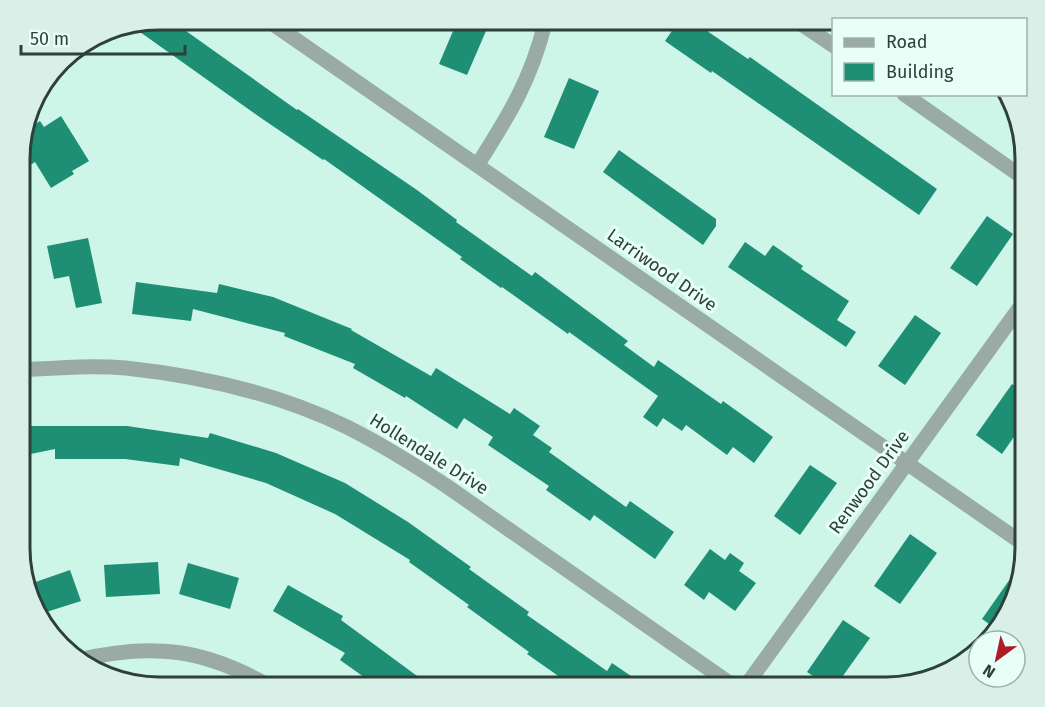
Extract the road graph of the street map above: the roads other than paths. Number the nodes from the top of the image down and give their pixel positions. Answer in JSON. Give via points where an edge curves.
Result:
{"nodes":[{"id":1,"x":282,"y":30,"type":"edge"},
{"id":2,"x":543,"y":30,"type":"edge"},
{"id":3,"x":810,"y":30,"type":"edge"},
{"id":4,"x":832,"y":45,"type":"edge"},
{"id":5,"x":907,"y":96,"type":"edge"},
{"id":6,"x":478,"y":164,"type":"junction"},
{"id":7,"x":1015,"y":172,"type":"edge"},
{"id":8,"x":1015,"y":314,"type":"edge"},
{"id":9,"x":30,"y":369,"type":"edge"},
{"id":10,"x":906,"y":463,"type":"junction"},
{"id":11,"x":1015,"y":539,"type":"edge"},
{"id":12,"x":91,"y":657,"type":"edge"},
{"id":13,"x":253,"y":677,"type":"edge"},
{"id":14,"x":721,"y":677,"type":"edge"},
{"id":15,"x":752,"y":677,"type":"edge"}],
"edges":[{"from":1,"to":6,"type":"street","name":"Larriwood Drive"},
{"from":2,"to":6,"type":"street","via":[[522,91]]},
{"from":3,"to":4,"type":"street"},
{"from":5,"to":7,"type":"street"},
{"from":6,"to":10,"type":"street","name":"Larriwood Drive"},
{"from":8,"to":10,"type":"street","name":"Renwood Drive"},
{"from":9,"to":14,"type":"street","name":"Hollendale Drive","via":[[125,368],[182,376],[240,388],[345,426],[446,485]]},
{"from":10,"to":11,"type":"street","name":"Larriwood Drive"},
{"from":10,"to":15,"type":"street","name":"Renwood Drive"},
{"from":12,"to":13,"type":"street","via":[[110,652],[178,651],[209,658]]}]}
